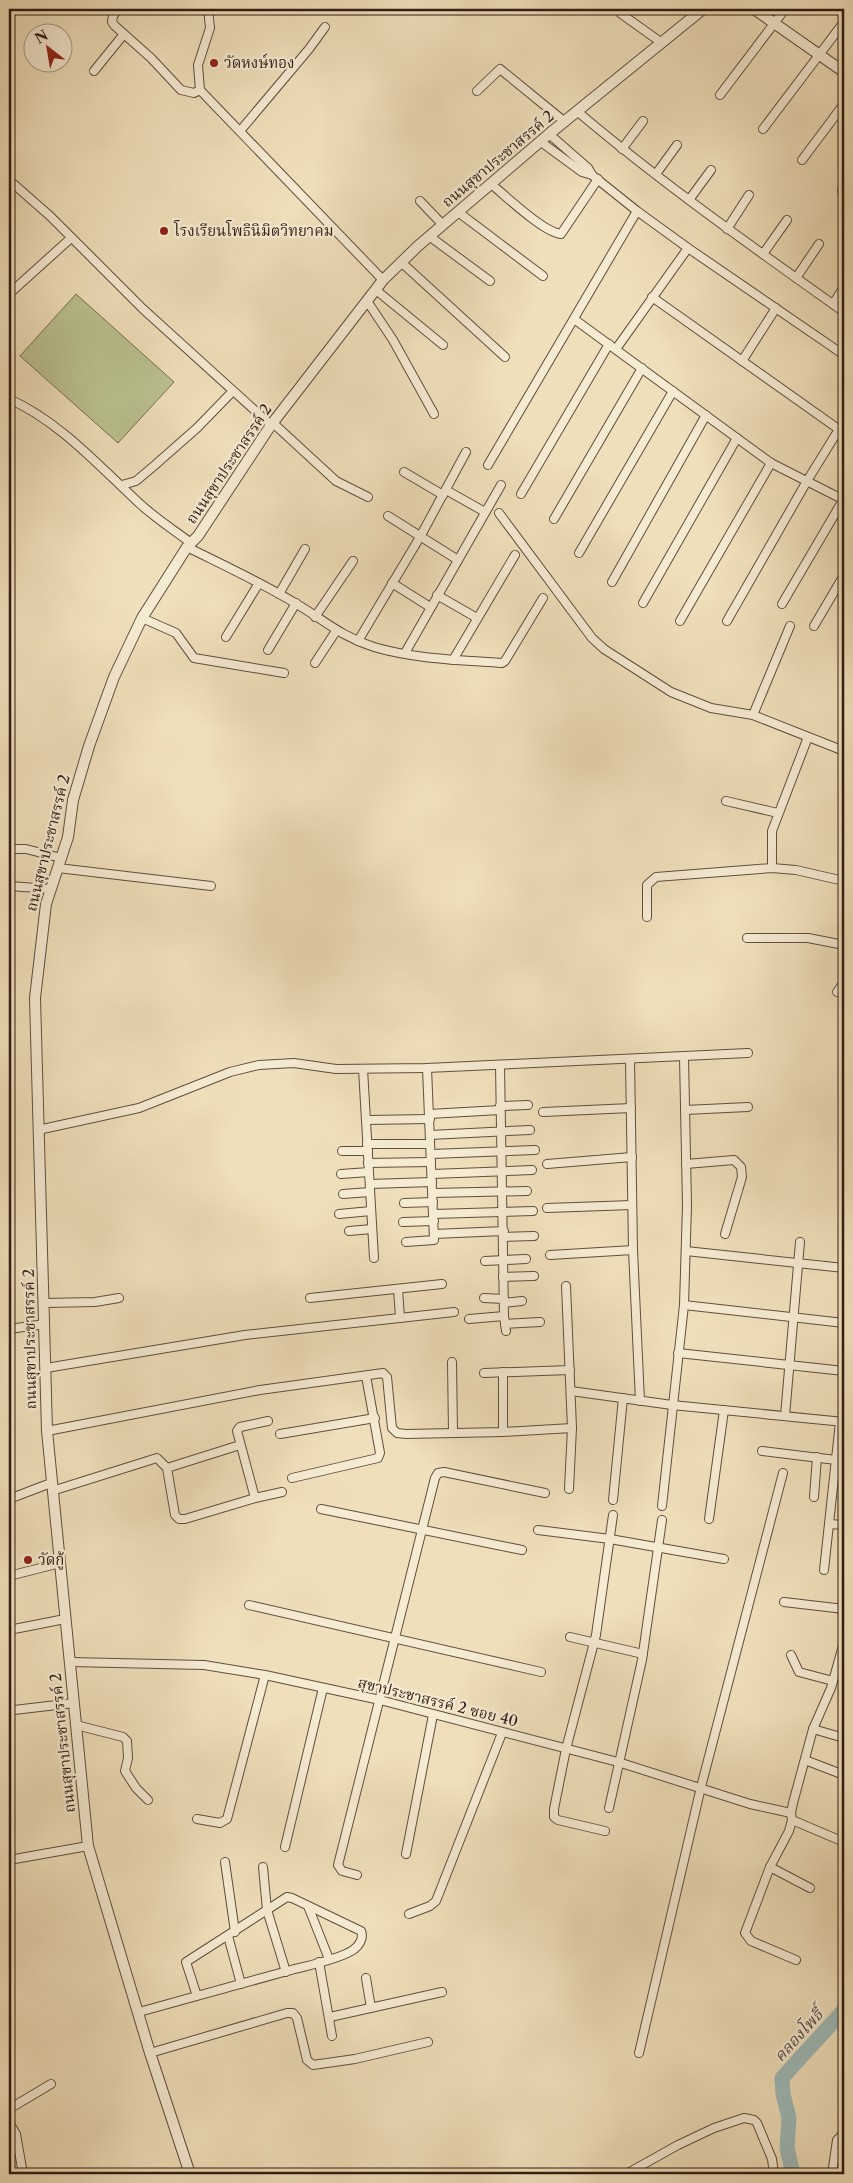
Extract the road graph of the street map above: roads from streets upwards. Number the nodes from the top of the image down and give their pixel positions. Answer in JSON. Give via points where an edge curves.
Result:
{"nodes":[{"id":1,"x":118,"y":9,"type":"edge"},
{"id":2,"x":208,"y":9,"type":"edge"},
{"id":3,"x":703,"y":9,"type":"edge"},
{"id":4,"x":754,"y":9,"type":"edge"},
{"id":5,"x":785,"y":9,"type":"edge"},
{"id":6,"x":620,"y":13,"type":"dead end"},
{"id":7,"x":775,"y":22,"type":"junction"},
{"id":8,"x":844,"y":22,"type":"edge"},
{"id":9,"x":325,"y":27,"type":"dead end"},
{"id":10,"x":124,"y":34,"type":"junction"},
{"id":11,"x":662,"y":43,"type":"junction"},
{"id":12,"x":820,"y":54,"type":"junction"},
{"id":13,"x":94,"y":71,"type":"dead end"},
{"id":14,"x":844,"y":72,"type":"edge"},
{"id":15,"x":200,"y":90,"type":"junction"},
{"id":16,"x":476,"y":91,"type":"dead end"},
{"id":17,"x":720,"y":95,"type":"dead end"},
{"id":18,"x":844,"y":104,"type":"edge"},
{"id":19,"x":578,"y":112,"type":"junction"},
{"id":20,"x":643,"y":121,"type":"dead end"},
{"id":21,"x":565,"y":122,"type":"junction"},
{"id":22,"x":763,"y":129,"type":"dead end"},
{"id":23,"x":240,"y":131,"type":"junction"},
{"id":24,"x":549,"y":134,"type":"junction"},
{"id":25,"x":541,"y":142,"type":"junction"},
{"id":26,"x":677,"y":145,"type":"dead end"},
{"id":27,"x":622,"y":149,"type":"junction"},
{"id":28,"x":802,"y":160,"type":"dead end"},
{"id":29,"x":711,"y":170,"type":"dead end"},
{"id":30,"x":656,"y":174,"type":"junction"},
{"id":31,"x":595,"y":177,"type":"junction"},
{"id":32,"x":9,"y":180,"type":"edge"},
{"id":33,"x":491,"y":184,"type":"junction"},
{"id":34,"x":749,"y":196,"type":"dead end"},
{"id":35,"x":689,"y":200,"type":"junction"},
{"id":36,"x":420,"y":201,"type":"dead end"},
{"id":37,"x":637,"y":211,"type":"junction"},
{"id":38,"x":458,"y":212,"type":"junction"},
{"id":39,"x":786,"y":220,"type":"dead end"},
{"id":40,"x":443,"y":225,"type":"junction"},
{"id":41,"x":727,"y":229,"type":"junction"},
{"id":42,"x":429,"y":236,"type":"junction"},
{"id":43,"x":72,"y":238,"type":"junction"},
{"id":44,"x":820,"y":244,"type":"dead end"},
{"id":45,"x":688,"y":248,"type":"junction"},
{"id":46,"x":763,"y":254,"type":"junction"},
{"id":47,"x":402,"y":262,"type":"junction"},
{"id":48,"x":543,"y":276,"type":"dead end"},
{"id":49,"x":796,"y":278,"type":"junction"},
{"id":50,"x":383,"y":280,"type":"junction"},
{"id":51,"x":490,"y":281,"type":"dead end"},
{"id":52,"x":844,"y":288,"type":"edge"},
{"id":53,"x":376,"y":290,"type":"junction"},
{"id":54,"x":9,"y":294,"type":"edge"},
{"id":55,"x":652,"y":297,"type":"junction"},
{"id":56,"x":367,"y":301,"type":"junction"},
{"id":57,"x":833,"y":304,"type":"junction"},
{"id":58,"x":776,"y":308,"type":"junction"},
{"id":59,"x":844,"y":312,"type":"edge"},
{"id":60,"x":574,"y":319,"type":"junction"},
{"id":61,"x":608,"y":344,"type":"junction"},
{"id":62,"x":443,"y":345,"type":"dead end"},
{"id":63,"x":616,"y":349,"type":"junction"},
{"id":64,"x":844,"y":355,"type":"edge"},
{"id":65,"x":506,"y":357,"type":"dead end"},
{"id":66,"x":742,"y":361,"type":"junction"},
{"id":67,"x":642,"y":368,"type":"junction"},
{"id":68,"x":233,"y":391,"type":"junction"},
{"id":69,"x":673,"y":391,"type":"junction"},
{"id":70,"x":9,"y":399,"type":"edge"},
{"id":71,"x":434,"y":414,"type":"dead end"},
{"id":72,"x":706,"y":415,"type":"junction"},
{"id":73,"x":844,"y":421,"type":"edge"},
{"id":74,"x":272,"y":424,"type":"junction"},
{"id":75,"x":842,"y":432,"type":"edge"},
{"id":76,"x":737,"y":438,"type":"junction"},
{"id":77,"x":466,"y":452,"type":"dead end"},
{"id":78,"x":771,"y":463,"type":"junction"},
{"id":79,"x":488,"y":465,"type":"dead end"},
{"id":80,"x":404,"y":472,"type":"dead end"},
{"id":81,"x":807,"y":481,"type":"junction"},
{"id":82,"x":122,"y":485,"type":"junction"},
{"id":83,"x":501,"y":485,"type":"dead end"},
{"id":84,"x":445,"y":492,"type":"junction"},
{"id":85,"x":521,"y":494,"type":"dead end"},
{"id":86,"x":368,"y":497,"type":"dead end"},
{"id":87,"x":844,"y":500,"type":"edge"},
{"id":88,"x":485,"y":512,"type":"junction"},
{"id":89,"x":499,"y":513,"type":"dead end"},
{"id":90,"x":388,"y":516,"type":"dead end"},
{"id":91,"x":554,"y":519,"type":"dead end"},
{"id":92,"x":420,"y":537,"type":"junction"},
{"id":93,"x":189,"y":545,"type":"junction"},
{"id":94,"x":305,"y":549,"type":"dead end"},
{"id":95,"x":579,"y":553,"type":"dead end"},
{"id":96,"x":515,"y":555,"type":"dead end"},
{"id":97,"x":458,"y":560,"type":"junction"},
{"id":98,"x":353,"y":561,"type":"dead end"},
{"id":99,"x":844,"y":575,"type":"edge"},
{"id":100,"x":612,"y":582,"type":"dead end"},
{"id":101,"x":259,"y":583,"type":"junction"},
{"id":102,"x":392,"y":583,"type":"junction"},
{"id":103,"x":279,"y":594,"type":"junction"},
{"id":104,"x":437,"y":595,"type":"junction"},
{"id":105,"x":543,"y":598,"type":"dead end"},
{"id":106,"x":296,"y":603,"type":"junction"},
{"id":107,"x":643,"y":603,"type":"dead end"},
{"id":108,"x":782,"y":604,"type":"dead end"},
{"id":109,"x":430,"y":607,"type":"junction"},
{"id":110,"x":315,"y":617,"type":"junction"},
{"id":111,"x":142,"y":618,"type":"junction"},
{"id":112,"x":477,"y":618,"type":"junction"},
{"id":113,"x":727,"y":621,"type":"dead end"},
{"id":114,"x":680,"y":622,"type":"dead end"},
{"id":115,"x":790,"y":626,"type":"dead end"},
{"id":116,"x":814,"y":626,"type":"dead end"},
{"id":117,"x":336,"y":631,"type":"junction"},
{"id":118,"x":226,"y":637,"type":"dead end"},
{"id":119,"x":358,"y":641,"type":"junction"},
{"id":120,"x":268,"y":650,"type":"dead end"},
{"id":121,"x":405,"y":652,"type":"junction"},
{"id":122,"x":453,"y":660,"type":"junction"},
{"id":123,"x":315,"y":664,"type":"dead end"},
{"id":124,"x":284,"y":673,"type":"dead end"},
{"id":125,"x":753,"y":714,"type":"junction"},
{"id":126,"x":808,"y":737,"type":"junction"},
{"id":127,"x":844,"y":751,"type":"edge"},
{"id":128,"x":726,"y":801,"type":"dead end"},
{"id":129,"x":778,"y":814,"type":"junction"},
{"id":130,"x":9,"y":849,"type":"edge"},
{"id":131,"x":59,"y":863,"type":"junction"},
{"id":132,"x":772,"y":868,"type":"junction"},
{"id":133,"x":844,"y":881,"type":"edge"},
{"id":134,"x":9,"y":886,"type":"edge"},
{"id":135,"x":211,"y":886,"type":"dead end"},
{"id":136,"x":51,"y":889,"type":"junction"},
{"id":137,"x":648,"y":917,"type":"dead end"},
{"id":138,"x":747,"y":938,"type":"dead end"},
{"id":139,"x":844,"y":945,"type":"edge"},
{"id":140,"x":844,"y":982,"type":"edge"},
{"id":141,"x":838,"y":992,"type":"dead end"},
{"id":142,"x":748,"y":1053,"type":"dead end"},
{"id":143,"x":684,"y":1057,"type":"junction"},
{"id":144,"x":630,"y":1059,"type":"junction"},
{"id":145,"x":500,"y":1065,"type":"junction"},
{"id":146,"x":426,"y":1068,"type":"junction"},
{"id":147,"x":362,"y":1069,"type":"junction"},
{"id":148,"x":528,"y":1105,"type":"dead end"},
{"id":149,"x":748,"y":1107,"type":"dead end"},
{"id":150,"x":500,"y":1108,"type":"junction"},
{"id":151,"x":631,"y":1108,"type":"junction"},
{"id":152,"x":685,"y":1110,"type":"junction"},
{"id":153,"x":542,"y":1112,"type":"dead end"},
{"id":154,"x":429,"y":1117,"type":"junction"},
{"id":155,"x":366,"y":1120,"type":"junction"},
{"id":156,"x":38,"y":1130,"type":"junction"},
{"id":157,"x":530,"y":1130,"type":"dead end"},
{"id":158,"x":501,"y":1132,"type":"junction"},
{"id":159,"x":430,"y":1134,"type":"junction"},
{"id":160,"x":430,"y":1144,"type":"junction"},
{"id":161,"x":367,"y":1147,"type":"junction"},
{"id":162,"x":535,"y":1150,"type":"dead end"},
{"id":163,"x":342,"y":1151,"type":"dead end"},
{"id":164,"x":502,"y":1151,"type":"junction"},
{"id":165,"x":632,"y":1157,"type":"junction"},
{"id":166,"x":431,"y":1158,"type":"junction"},
{"id":167,"x":547,"y":1164,"type":"dead end"},
{"id":168,"x":686,"y":1164,"type":"junction"},
{"id":169,"x":369,"y":1168,"type":"junction"},
{"id":170,"x":532,"y":1170,"type":"dead end"},
{"id":171,"x":502,"y":1172,"type":"junction"},
{"id":172,"x":341,"y":1174,"type":"dead end"},
{"id":173,"x":432,"y":1178,"type":"junction"},
{"id":174,"x":370,"y":1188,"type":"junction"},
{"id":175,"x":527,"y":1191,"type":"dead end"},
{"id":176,"x":503,"y":1192,"type":"junction"},
{"id":177,"x":432,"y":1193,"type":"junction"},
{"id":178,"x":343,"y":1194,"type":"dead end"},
{"id":179,"x":433,"y":1202,"type":"junction"},
{"id":180,"x":404,"y":1203,"type":"dead end"},
{"id":181,"x":632,"y":1205,"type":"junction"},
{"id":182,"x":547,"y":1208,"type":"dead end"},
{"id":183,"x":371,"y":1211,"type":"junction"},
{"id":184,"x":533,"y":1211,"type":"dead end"},
{"id":185,"x":503,"y":1212,"type":"junction"},
{"id":186,"x":339,"y":1214,"type":"dead end"},
{"id":187,"x":434,"y":1218,"type":"junction"},
{"id":188,"x":403,"y":1222,"type":"dead end"},
{"id":189,"x":372,"y":1229,"type":"junction"},
{"id":190,"x":349,"y":1231,"type":"dead end"},
{"id":191,"x":434,"y":1234,"type":"junction"},
{"id":192,"x":504,"y":1234,"type":"junction"},
{"id":193,"x":726,"y":1234,"type":"dead end"},
{"id":194,"x":534,"y":1236,"type":"dead end"},
{"id":195,"x":406,"y":1242,"type":"dead end"},
{"id":196,"x":800,"y":1242,"type":"dead end"},
{"id":197,"x":633,"y":1250,"type":"junction"},
{"id":198,"x":686,"y":1251,"type":"junction"},
{"id":199,"x":550,"y":1255,"type":"dead end"},
{"id":200,"x":374,"y":1258,"type":"dead end"},
{"id":201,"x":526,"y":1259,"type":"dead end"},
{"id":202,"x":484,"y":1261,"type":"dead end"},
{"id":203,"x":504,"y":1261,"type":"junction"},
{"id":204,"x":798,"y":1263,"type":"junction"},
{"id":205,"x":844,"y":1268,"type":"edge"},
{"id":206,"x":503,"y":1276,"type":"junction"},
{"id":207,"x":534,"y":1276,"type":"dead end"},
{"id":208,"x":442,"y":1284,"type":"dead end"},
{"id":209,"x":566,"y":1286,"type":"dead end"},
{"id":210,"x":398,"y":1289,"type":"junction"},
{"id":211,"x":118,"y":1298,"type":"dead end"},
{"id":212,"x":310,"y":1298,"type":"dead end"},
{"id":213,"x":484,"y":1298,"type":"dead end"},
{"id":214,"x":504,"y":1301,"type":"junction"},
{"id":215,"x":522,"y":1301,"type":"dead end"},
{"id":216,"x":45,"y":1303,"type":"junction"},
{"id":217,"x":684,"y":1305,"type":"junction"},
{"id":218,"x":454,"y":1312,"type":"dead end"},
{"id":219,"x":793,"y":1317,"type":"junction"},
{"id":220,"x":400,"y":1318,"type":"junction"},
{"id":221,"x":469,"y":1319,"type":"dead end"},
{"id":222,"x":540,"y":1322,"type":"dead end"},
{"id":223,"x":844,"y":1323,"type":"edge"},
{"id":224,"x":46,"y":1324,"type":"junction"},
{"id":225,"x":505,"y":1324,"type":"junction"},
{"id":226,"x":9,"y":1329,"type":"edge"},
{"id":227,"x":678,"y":1353,"type":"junction"},
{"id":228,"x":452,"y":1362,"type":"dead end"},
{"id":229,"x":789,"y":1365,"type":"junction"},
{"id":230,"x":46,"y":1368,"type":"junction"},
{"id":231,"x":570,"y":1370,"type":"junction"},
{"id":232,"x":844,"y":1371,"type":"edge"},
{"id":233,"x":503,"y":1372,"type":"junction"},
{"id":234,"x":484,"y":1373,"type":"dead end"},
{"id":235,"x":366,"y":1376,"type":"junction"},
{"id":236,"x":570,"y":1391,"type":"junction"},
{"id":237,"x":623,"y":1398,"type":"junction"},
{"id":238,"x":640,"y":1401,"type":"junction"},
{"id":239,"x":672,"y":1405,"type":"junction"},
{"id":240,"x":724,"y":1410,"type":"junction"},
{"id":241,"x":785,"y":1416,"type":"junction"},
{"id":242,"x":375,"y":1418,"type":"junction"},
{"id":243,"x":268,"y":1421,"type":"dead end"},
{"id":244,"x":842,"y":1422,"type":"edge"},
{"id":245,"x":572,"y":1428,"type":"junction"},
{"id":246,"x":47,"y":1431,"type":"junction"},
{"id":247,"x":453,"y":1432,"type":"junction"},
{"id":248,"x":503,"y":1432,"type":"junction"},
{"id":249,"x":280,"y":1434,"type":"dead end"},
{"id":250,"x":240,"y":1445,"type":"junction"},
{"id":251,"x":762,"y":1451,"type":"dead end"},
{"id":252,"x":817,"y":1457,"type":"junction"},
{"id":253,"x":836,"y":1460,"type":"junction"},
{"id":254,"x":167,"y":1468,"type":"junction"},
{"id":255,"x":835,"y":1472,"type":"junction"},
{"id":256,"x":782,"y":1473,"type":"dead end"},
{"id":257,"x":844,"y":1473,"type":"edge"},
{"id":258,"x":292,"y":1478,"type":"dead end"},
{"id":259,"x":52,"y":1487,"type":"junction"},
{"id":260,"x":569,"y":1489,"type":"dead end"},
{"id":261,"x":282,"y":1492,"type":"dead end"},
{"id":262,"x":545,"y":1493,"type":"dead end"},
{"id":263,"x":814,"y":1497,"type":"dead end"},
{"id":264,"x":255,"y":1498,"type":"junction"},
{"id":265,"x":9,"y":1499,"type":"edge"},
{"id":266,"x":613,"y":1500,"type":"dead end"},
{"id":267,"x":662,"y":1506,"type":"dead end"},
{"id":268,"x":321,"y":1509,"type":"dead end"},
{"id":269,"x":613,"y":1515,"type":"dead end"},
{"id":270,"x":709,"y":1519,"type":"dead end"},
{"id":271,"x":662,"y":1520,"type":"dead end"},
{"id":272,"x":829,"y":1524,"type":"junction"},
{"id":273,"x":844,"y":1526,"type":"edge"},
{"id":274,"x":423,"y":1529,"type":"junction"},
{"id":275,"x":538,"y":1530,"type":"dead end"},
{"id":276,"x":610,"y":1539,"type":"junction"},
{"id":277,"x":659,"y":1547,"type":"junction"},
{"id":278,"x":522,"y":1550,"type":"dead end"},
{"id":279,"x":724,"y":1559,"type":"dead end"},
{"id":280,"x":60,"y":1563,"type":"junction"},
{"id":281,"x":824,"y":1570,"type":"dead end"},
{"id":282,"x":9,"y":1576,"type":"edge"},
{"id":283,"x":784,"y":1602,"type":"dead end"},
{"id":284,"x":249,"y":1604,"type":"dead end"},
{"id":285,"x":844,"y":1610,"type":"edge"},
{"id":286,"x":65,"y":1619,"type":"junction"},
{"id":287,"x":9,"y":1630,"type":"edge"},
{"id":288,"x":570,"y":1636,"type":"dead end"},
{"id":289,"x":395,"y":1640,"type":"junction"},
{"id":290,"x":594,"y":1642,"type":"junction"},
{"id":291,"x":844,"y":1642,"type":"edge"},
{"id":292,"x":643,"y":1654,"type":"junction"},
{"id":293,"x":791,"y":1655,"type":"dead end"},
{"id":294,"x":70,"y":1662,"type":"junction"},
{"id":295,"x":541,"y":1672,"type":"dead end"},
{"id":296,"x":266,"y":1675,"type":"junction"},
{"id":297,"x":833,"y":1681,"type":"junction"},
{"id":298,"x":323,"y":1688,"type":"junction"},
{"id":299,"x":380,"y":1700,"type":"junction"},
{"id":300,"x":74,"y":1703,"type":"junction"},
{"id":301,"x":14,"y":1710,"type":"dead end"},
{"id":302,"x":434,"y":1715,"type":"junction"},
{"id":303,"x":76,"y":1725,"type":"junction"},
{"id":304,"x":813,"y":1729,"type":"junction"},
{"id":305,"x":502,"y":1733,"type":"junction"},
{"id":306,"x":844,"y":1738,"type":"edge"},
{"id":307,"x":566,"y":1749,"type":"junction"},
{"id":308,"x":805,"y":1760,"type":"junction"},
{"id":309,"x":618,"y":1762,"type":"junction"},
{"id":310,"x":844,"y":1776,"type":"edge"},
{"id":311,"x":700,"y":1787,"type":"junction"},
{"id":312,"x":148,"y":1800,"type":"dead end"},
{"id":313,"x":609,"y":1808,"type":"dead end"},
{"id":314,"x":792,"y":1816,"type":"junction"},
{"id":315,"x":197,"y":1819,"type":"dead end"},
{"id":316,"x":606,"y":1832,"type":"dead end"},
{"id":317,"x":844,"y":1842,"type":"edge"},
{"id":318,"x":88,"y":1846,"type":"junction"},
{"id":319,"x":285,"y":1847,"type":"dead end"},
{"id":320,"x":406,"y":1854,"type":"dead end"},
{"id":321,"x":9,"y":1860,"type":"edge"},
{"id":322,"x":225,"y":1862,"type":"dead end"},
{"id":323,"x":263,"y":1867,"type":"dead end"},
{"id":324,"x":770,"y":1867,"type":"junction"},
{"id":325,"x":357,"y":1875,"type":"dead end"},
{"id":326,"x":810,"y":1888,"type":"dead end"},
{"id":327,"x":308,"y":1906,"type":"junction"},
{"id":328,"x":268,"y":1910,"type":"junction"},
{"id":329,"x":409,"y":1914,"type":"dead end"},
{"id":330,"x":232,"y":1934,"type":"junction"},
{"id":331,"x":329,"y":1959,"type":"junction"},
{"id":332,"x":796,"y":1960,"type":"dead end"},
{"id":333,"x":319,"y":1962,"type":"junction"},
{"id":334,"x":286,"y":1972,"type":"junction"},
{"id":335,"x":366,"y":1978,"type":"dead end"},
{"id":336,"x":241,"y":1984,"type":"junction"},
{"id":337,"x":442,"y":1992,"type":"dead end"},
{"id":338,"x":197,"y":1996,"type":"junction"},
{"id":339,"x":371,"y":2008,"type":"junction"},
{"id":340,"x":139,"y":2012,"type":"junction"},
{"id":341,"x":330,"y":2017,"type":"junction"},
{"id":342,"x":332,"y":2036,"type":"dead end"},
{"id":343,"x":428,"y":2042,"type":"dead end"},
{"id":344,"x":150,"y":2053,"type":"junction"},
{"id":345,"x":639,"y":2053,"type":"dead end"},
{"id":346,"x":51,"y":2084,"type":"dead end"},
{"id":347,"x":9,"y":2109,"type":"edge"},
{"id":348,"x":9,"y":2115,"type":"edge"},
{"id":349,"x":844,"y":2133,"type":"edge"},
{"id":350,"x":23,"y":2174,"type":"edge"},
{"id":351,"x":190,"y":2174,"type":"edge"},
{"id":352,"x":626,"y":2174,"type":"edge"},
{"id":353,"x":774,"y":2174,"type":"edge"},
{"id":354,"x":832,"y":2174,"type":"edge"}],
"edges":[{"from":1,"to":10,"type":"street","via":[[112,22]]},
{"from":2,"to":15,"type":"street","via":[[210,28],[198,65]]},
{"from":3,"to":11,"type":"street","name":"ถนนสุขาประชาสรรค์ 2"},
{"from":4,"to":7,"type":"street"},
{"from":5,"to":7,"type":"street"},
{"from":6,"to":11,"type":"street"},
{"from":7,"to":12,"type":"street"},
{"from":7,"to":17,"type":"street"},
{"from":8,"to":12,"type":"street"},
{"from":9,"to":23,"type":"street"},
{"from":10,"to":13,"type":"street"},
{"from":10,"to":15,"type":"street","via":[[181,90],[194,93]]},
{"from":11,"to":19,"type":"street","name":"ถนนสุขาประชาสรรค์ 2"},
{"from":12,"to":14,"type":"street"},
{"from":12,"to":22,"type":"street"},
{"from":15,"to":23,"type":"street"},
{"from":16,"to":21,"type":"street","via":[[500,68]]},
{"from":18,"to":28,"type":"street"},
{"from":19,"to":21,"type":"street","name":"ถนนสุขาประชาสรรค์ 2"},
{"from":19,"to":27,"type":"street"},
{"from":20,"to":27,"type":"street"},
{"from":21,"to":24,"type":"street","name":"ถนนสุขาประชาสรรค์ 2"},
{"from":23,"to":50,"type":"street"},
{"from":24,"to":25,"type":"street","name":"ถนนสุขาประชาสรรค์ 2"},
{"from":24,"to":31,"type":"street"},
{"from":25,"to":31,"type":"street","via":[[582,172]]},
{"from":25,"to":33,"type":"street","name":"ถนนสุขาประชาสรรค์ 2"},
{"from":26,"to":30,"type":"street"},
{"from":27,"to":30,"type":"street"},
{"from":29,"to":35,"type":"street"},
{"from":30,"to":35,"type":"street"},
{"from":31,"to":33,"type":"street","via":[[561,234],[530,216]]},
{"from":31,"to":37,"type":"street"},
{"from":32,"to":43,"type":"street"},
{"from":33,"to":38,"type":"street","name":"ถนนสุขาประชาสรรค์ 2"},
{"from":34,"to":41,"type":"street"},
{"from":35,"to":41,"type":"street"},
{"from":36,"to":40,"type":"street"},
{"from":37,"to":45,"type":"street"},
{"from":37,"to":60,"type":"street"},
{"from":38,"to":40,"type":"street","name":"ถนนสุขาประชาสรรค์ 2"},
{"from":38,"to":48,"type":"street"},
{"from":39,"to":46,"type":"street"},
{"from":40,"to":42,"type":"street","name":"ถนนสุขาประชาสรรค์ 2"},
{"from":41,"to":46,"type":"street"},
{"from":42,"to":47,"type":"street","name":"ถนนสุขาประชาสรรค์ 2"},
{"from":42,"to":51,"type":"street"},
{"from":43,"to":54,"type":"street"},
{"from":43,"to":68,"type":"street","via":[[143,309]]},
{"from":44,"to":49,"type":"street"},
{"from":45,"to":55,"type":"street"},
{"from":45,"to":58,"type":"street"},
{"from":46,"to":49,"type":"street"},
{"from":47,"to":50,"type":"street","name":"ถนนสุขาประชาสรรค์ 2"},
{"from":47,"to":65,"type":"street"},
{"from":49,"to":57,"type":"street"},
{"from":50,"to":53,"type":"street","name":"ถนนสุขาประชาสรรค์ 2"},
{"from":52,"to":57,"type":"street"},
{"from":53,"to":56,"type":"street","name":"ถนนสุขาประชาสรรค์ 2"},
{"from":53,"to":62,"type":"street"},
{"from":55,"to":63,"type":"street"},
{"from":55,"to":66,"type":"street"},
{"from":56,"to":71,"type":"street"},
{"from":56,"to":74,"type":"street","name":"ถนนสุขาประชาสรรค์ 2"},
{"from":57,"to":59,"type":"street"},
{"from":58,"to":64,"type":"street"},
{"from":58,"to":66,"type":"street"},
{"from":60,"to":61,"type":"street"},
{"from":60,"to":79,"type":"street"},
{"from":61,"to":63,"type":"street"},
{"from":61,"to":85,"type":"street"},
{"from":63,"to":67,"type":"street"},
{"from":66,"to":75,"type":"street"},
{"from":67,"to":69,"type":"street"},
{"from":67,"to":91,"type":"street"},
{"from":68,"to":74,"type":"street"},
{"from":68,"to":82,"type":"street","via":[[156,465],[136,481]]},
{"from":69,"to":72,"type":"street"},
{"from":69,"to":95,"type":"street"},
{"from":70,"to":82,"type":"street","via":[[48,422]]},
{"from":72,"to":76,"type":"street"},
{"from":72,"to":100,"type":"street"},
{"from":73,"to":75,"type":"street"},
{"from":74,"to":86,"type":"street","via":[[336,481]]},
{"from":74,"to":93,"type":"street","name":"ถนนสุขาประชาสรรค์ 2"},
{"from":75,"to":81,"type":"street"},
{"from":76,"to":78,"type":"street"},
{"from":76,"to":107,"type":"street"},
{"from":77,"to":84,"type":"street"},
{"from":78,"to":81,"type":"street"},
{"from":78,"to":114,"type":"street"},
{"from":80,"to":84,"type":"street"},
{"from":81,"to":87,"type":"street"},
{"from":81,"to":113,"type":"street"},
{"from":82,"to":93,"type":"street"},
{"from":83,"to":88,"type":"street"},
{"from":84,"to":88,"type":"street"},
{"from":84,"to":92,"type":"street"},
{"from":87,"to":108,"type":"street"},
{"from":88,"to":97,"type":"street"},
{"from":89,"to":125,"type":"street","via":[[583,626],[604,649],[671,692],[711,708]]},
{"from":90,"to":92,"type":"street"},
{"from":92,"to":97,"type":"street"},
{"from":92,"to":102,"type":"street"},
{"from":93,"to":101,"type":"street"},
{"from":93,"to":111,"type":"street","name":"ถนนสุขาประชาสรรค์ 2"},
{"from":94,"to":103,"type":"street"},
{"from":96,"to":112,"type":"street"},
{"from":97,"to":104,"type":"street"},
{"from":98,"to":110,"type":"street"},
{"from":99,"to":116,"type":"street"},
{"from":101,"to":103,"type":"street"},
{"from":101,"to":118,"type":"street"},
{"from":102,"to":109,"type":"street"},
{"from":102,"to":119,"type":"street"},
{"from":103,"to":106,"type":"street"},
{"from":104,"to":109,"type":"street"},
{"from":104,"to":112,"type":"street"},
{"from":105,"to":122,"type":"street","via":[[506,661]]},
{"from":106,"to":110,"type":"street"},
{"from":106,"to":120,"type":"street"},
{"from":109,"to":121,"type":"street"},
{"from":110,"to":117,"type":"street"},
{"from":111,"to":124,"type":"street","via":[[176,633],[194,658]]},
{"from":111,"to":131,"type":"street","name":"ถนนสุขาประชาสรรค์ 2","via":[[114,677],[89,746]]},
{"from":112,"to":122,"type":"street"},
{"from":115,"to":125,"type":"street"},
{"from":117,"to":119,"type":"street"},
{"from":117,"to":123,"type":"street"},
{"from":119,"to":121,"type":"street"},
{"from":121,"to":122,"type":"street"},
{"from":125,"to":126,"type":"street"},
{"from":126,"to":127,"type":"street"},
{"from":126,"to":129,"type":"street"},
{"from":128,"to":129,"type":"street"},
{"from":129,"to":132,"type":"street","via":[[772,831]]},
{"from":130,"to":131,"type":"street","via":[[26,849]]},
{"from":131,"to":135,"type":"street"},
{"from":131,"to":136,"type":"street","name":"ถนนสุขาประชาสรรค์ 2"},
{"from":132,"to":133,"type":"street"},
{"from":132,"to":137,"type":"street","via":[[656,878],[647,886]]},
{"from":134,"to":136,"type":"street"},
{"from":136,"to":156,"type":"street","name":"ถนนสุขาประชาสรรค์ 2","via":[[46,904],[36,998]]},
{"from":138,"to":139,"type":"street","via":[[808,938]]},
{"from":140,"to":141,"type":"street"},
{"from":142,"to":143,"type":"street"},
{"from":143,"to":144,"type":"street"},
{"from":143,"to":152,"type":"street"},
{"from":144,"to":145,"type":"street"},
{"from":144,"to":151,"type":"street"},
{"from":145,"to":146,"type":"street"},
{"from":145,"to":150,"type":"street"},
{"from":146,"to":147,"type":"street"},
{"from":146,"to":154,"type":"street"},
{"from":147,"to":155,"type":"street"},
{"from":147,"to":156,"type":"street","via":[[259,1065],[230,1072],[140,1108]]},
{"from":148,"to":150,"type":"street"},
{"from":149,"to":152,"type":"street"},
{"from":150,"to":154,"type":"street"},
{"from":150,"to":158,"type":"street"},
{"from":151,"to":153,"type":"street"},
{"from":151,"to":165,"type":"street"},
{"from":152,"to":168,"type":"street"},
{"from":154,"to":155,"type":"street"},
{"from":154,"to":159,"type":"street"},
{"from":155,"to":161,"type":"street"},
{"from":156,"to":216,"type":"street","name":"ถนนสุขาประชาสรรค์ 2"},
{"from":157,"to":158,"type":"street"},
{"from":158,"to":159,"type":"street"},
{"from":158,"to":164,"type":"street"},
{"from":159,"to":160,"type":"street"},
{"from":160,"to":161,"type":"street"},
{"from":160,"to":166,"type":"street"},
{"from":161,"to":163,"type":"street"},
{"from":161,"to":169,"type":"street"},
{"from":162,"to":164,"type":"street"},
{"from":164,"to":166,"type":"street"},
{"from":164,"to":171,"type":"street"},
{"from":165,"to":167,"type":"street"},
{"from":165,"to":181,"type":"street"},
{"from":166,"to":169,"type":"street"},
{"from":166,"to":173,"type":"street"},
{"from":168,"to":193,"type":"street","via":[[734,1160],[741,1167],[742,1177]]},
{"from":168,"to":198,"type":"street"},
{"from":169,"to":172,"type":"street"},
{"from":169,"to":174,"type":"street"},
{"from":170,"to":171,"type":"street"},
{"from":171,"to":173,"type":"street"},
{"from":171,"to":176,"type":"street"},
{"from":173,"to":174,"type":"street"},
{"from":173,"to":177,"type":"street"},
{"from":174,"to":178,"type":"street"},
{"from":174,"to":183,"type":"street"},
{"from":175,"to":176,"type":"street"},
{"from":176,"to":177,"type":"street"},
{"from":176,"to":185,"type":"street"},
{"from":177,"to":179,"type":"street"},
{"from":179,"to":180,"type":"street"},
{"from":179,"to":187,"type":"street"},
{"from":181,"to":182,"type":"street"},
{"from":181,"to":197,"type":"street"},
{"from":183,"to":186,"type":"street"},
{"from":183,"to":189,"type":"street"},
{"from":184,"to":185,"type":"street"},
{"from":185,"to":187,"type":"street"},
{"from":185,"to":192,"type":"street"},
{"from":187,"to":188,"type":"street"},
{"from":187,"to":191,"type":"street"},
{"from":189,"to":190,"type":"street"},
{"from":189,"to":200,"type":"street"},
{"from":191,"to":192,"type":"street"},
{"from":191,"to":195,"type":"street","via":[[434,1240]]},
{"from":192,"to":194,"type":"street"},
{"from":192,"to":203,"type":"street"},
{"from":196,"to":204,"type":"street"},
{"from":197,"to":199,"type":"street"},
{"from":197,"to":238,"type":"street"},
{"from":198,"to":204,"type":"street"},
{"from":198,"to":217,"type":"street"},
{"from":201,"to":203,"type":"street"},
{"from":202,"to":203,"type":"street"},
{"from":203,"to":206,"type":"street"},
{"from":204,"to":205,"type":"street"},
{"from":204,"to":219,"type":"street"},
{"from":206,"to":207,"type":"street"},
{"from":206,"to":214,"type":"street"},
{"from":208,"to":210,"type":"street"},
{"from":209,"to":231,"type":"street"},
{"from":210,"to":212,"type":"street"},
{"from":210,"to":220,"type":"street"},
{"from":211,"to":216,"type":"street"},
{"from":213,"to":214,"type":"street"},
{"from":214,"to":215,"type":"street"},
{"from":214,"to":225,"type":"street"},
{"from":216,"to":224,"type":"street","name":"ถนนสุขาประชาสรรค์ 2"},
{"from":217,"to":219,"type":"street"},
{"from":217,"to":227,"type":"street"},
{"from":218,"to":220,"type":"street"},
{"from":219,"to":223,"type":"street"},
{"from":219,"to":229,"type":"street"},
{"from":220,"to":230,"type":"street","via":[[245,1335]]},
{"from":221,"to":225,"type":"street"},
{"from":222,"to":225,"type":"street"},
{"from":224,"to":226,"type":"street"},
{"from":224,"to":230,"type":"street","name":"ถนนสุขาประชาสรรค์ 2"},
{"from":227,"to":229,"type":"street"},
{"from":227,"to":239,"type":"street"},
{"from":228,"to":247,"type":"street"},
{"from":229,"to":232,"type":"street"},
{"from":229,"to":241,"type":"street"},
{"from":230,"to":246,"type":"street","name":"ถนนสุขาประชาสรรค์ 2"},
{"from":231,"to":233,"type":"street"},
{"from":231,"to":236,"type":"street"},
{"from":233,"to":234,"type":"street"},
{"from":233,"to":248,"type":"street"},
{"from":235,"to":242,"type":"street"},
{"from":235,"to":246,"type":"street","via":[[260,1390]]},
{"from":235,"to":247,"type":"street","via":[[383,1372],[387,1377],[392,1428],[397,1433]]},
{"from":236,"to":237,"type":"street"},
{"from":236,"to":245,"type":"street"},
{"from":237,"to":238,"type":"street"},
{"from":237,"to":266,"type":"street"},
{"from":238,"to":239,"type":"street"},
{"from":239,"to":240,"type":"street"},
{"from":239,"to":267,"type":"street"},
{"from":240,"to":241,"type":"street"},
{"from":240,"to":270,"type":"street"},
{"from":241,"to":244,"type":"street"},
{"from":242,"to":249,"type":"street"},
{"from":242,"to":258,"type":"street","via":[[378,1458]]},
{"from":243,"to":250,"type":"street","via":[[240,1427],[236,1431]]},
{"from":244,"to":253,"type":"street"},
{"from":245,"to":248,"type":"street"},
{"from":245,"to":260,"type":"street"},
{"from":246,"to":259,"type":"street","name":"ถนนสุขาประชาสรรค์ 2"},
{"from":247,"to":248,"type":"street"},
{"from":250,"to":254,"type":"street"},
{"from":250,"to":264,"type":"street"},
{"from":251,"to":252,"type":"street"},
{"from":252,"to":253,"type":"street"},
{"from":252,"to":263,"type":"street"},
{"from":253,"to":255,"type":"street"},
{"from":254,"to":259,"type":"street","via":[[157,1458]]},
{"from":254,"to":264,"type":"street","via":[[175,1515],[179,1519]]},
{"from":255,"to":257,"type":"street"},
{"from":255,"to":272,"type":"street"},
{"from":256,"to":311,"type":"street"},
{"from":259,"to":265,"type":"street"},
{"from":259,"to":280,"type":"street","name":"ถนนสุขาประชาสรรค์ 2"},
{"from":261,"to":264,"type":"street"},
{"from":262,"to":274,"type":"street","via":[[438,1473]]},
{"from":268,"to":274,"type":"street"},
{"from":269,"to":276,"type":"street"},
{"from":271,"to":277,"type":"street"},
{"from":272,"to":273,"type":"street"},
{"from":272,"to":281,"type":"street"},
{"from":274,"to":278,"type":"street"},
{"from":274,"to":289,"type":"street"},
{"from":275,"to":276,"type":"street"},
{"from":276,"to":277,"type":"street"},
{"from":276,"to":290,"type":"street"},
{"from":277,"to":279,"type":"street"},
{"from":277,"to":292,"type":"street"},
{"from":280,"to":282,"type":"street"},
{"from":280,"to":286,"type":"street","name":"ถนนสุขาประชาสรรค์ 2"},
{"from":283,"to":285,"type":"street"},
{"from":284,"to":289,"type":"street"},
{"from":286,"to":287,"type":"street"},
{"from":286,"to":294,"type":"street","name":"ถนนสุขาประชาสรรค์ 2"},
{"from":288,"to":290,"type":"street"},
{"from":289,"to":295,"type":"street"},
{"from":289,"to":299,"type":"street"},
{"from":290,"to":292,"type":"street"},
{"from":290,"to":307,"type":"street"},
{"from":291,"to":297,"type":"street"},
{"from":292,"to":309,"type":"street"},
{"from":293,"to":297,"type":"street","via":[[799,1672]]},
{"from":294,"to":296,"type":"street","name":"สุขาประชาสรรค์ 2 ซอย 40","via":[[204,1665]]},
{"from":294,"to":300,"type":"street","name":"ถนนสุขาประชาสรรค์ 2"},
{"from":296,"to":298,"type":"street","name":"สุขาประชาสรรค์ 2 ซอย 40"},
{"from":296,"to":315,"type":"street","via":[[227,1819],[220,1823]]},
{"from":297,"to":304,"type":"street"},
{"from":298,"to":299,"type":"street","name":"สุขาประชาสรรค์ 2 ซอย 40"},
{"from":298,"to":319,"type":"street"},
{"from":299,"to":302,"type":"street","name":"สุขาประชาสรรค์ 2 ซอย 40"},
{"from":299,"to":325,"type":"street","via":[[338,1865],[342,1871]]},
{"from":300,"to":301,"type":"street"},
{"from":300,"to":303,"type":"street","name":"ถนนสุขาประชาสรรค์ 2"},
{"from":302,"to":305,"type":"street","name":"สุขาประชาสรรค์ 2 ซอย 40"},
{"from":302,"to":320,"type":"street"},
{"from":303,"to":312,"type":"street","via":[[123,1737],[127,1741],[125,1771]]},
{"from":303,"to":318,"type":"street","name":"ถนนสุขาประชาสรรค์ 2"},
{"from":304,"to":306,"type":"street"},
{"from":304,"to":308,"type":"street"},
{"from":305,"to":307,"type":"street","name":"สุขาประชาสรรค์ 2 ซอย 40"},
{"from":305,"to":329,"type":"street","via":[[436,1901]]},
{"from":307,"to":309,"type":"street","name":"สุขาประชาสรรค์ 2 ซอย 40"},
{"from":307,"to":316,"type":"street","via":[[554,1817]]},
{"from":308,"to":310,"type":"street"},
{"from":308,"to":314,"type":"street"},
{"from":309,"to":311,"type":"street","name":"สุขาประชาสรรค์ 2 ซอย 40"},
{"from":309,"to":313,"type":"street"},
{"from":311,"to":314,"type":"street","name":"สุขาประชาสรรค์ 2 ซอย 40"},
{"from":311,"to":345,"type":"street"},
{"from":314,"to":317,"type":"street","name":"สุขาประชาสรรค์ 2 ซอย 40"},
{"from":314,"to":324,"type":"street","via":[[789,1832]]},
{"from":318,"to":321,"type":"street"},
{"from":318,"to":340,"type":"street","name":"ถนนสุขาประชาสรรค์ 2"},
{"from":322,"to":330,"type":"street"},
{"from":323,"to":328,"type":"street"},
{"from":324,"to":326,"type":"street"},
{"from":324,"to":332,"type":"street","via":[[745,1935],[750,1941]]},
{"from":327,"to":328,"type":"street","via":[[286,1898]]},
{"from":327,"to":331,"type":"street"},
{"from":327,"to":331,"type":"street","via":[[361,1931],[362,1940],[354,1950]]},
{"from":328,"to":330,"type":"street"},
{"from":328,"to":334,"type":"street"},
{"from":330,"to":336,"type":"street"},
{"from":330,"to":338,"type":"street","via":[[186,1962]]},
{"from":331,"to":333,"type":"street"},
{"from":333,"to":334,"type":"street"},
{"from":333,"to":341,"type":"street"},
{"from":334,"to":336,"type":"street"},
{"from":335,"to":339,"type":"street"},
{"from":336,"to":338,"type":"street"},
{"from":337,"to":339,"type":"street"},
{"from":338,"to":340,"type":"street"},
{"from":339,"to":341,"type":"street"},
{"from":340,"to":344,"type":"street","name":"ถนนสุขาประชาสรรค์ 2"},
{"from":341,"to":342,"type":"street"},
{"from":343,"to":344,"type":"street","via":[[313,2066],[307,2060],[297,2018],[293,2013],[287,2013]]},
{"from":344,"to":351,"type":"street","name":"ถนนสุขาประชาสรรค์ 2"},
{"from":346,"to":347,"type":"street"},
{"from":348,"to":350,"type":"street"},
{"from":349,"to":354,"type":"street","via":[[837,2140]]},
{"from":352,"to":353,"type":"street","via":[[678,2145],[744,2118],[757,2123],[772,2159]]}]}
